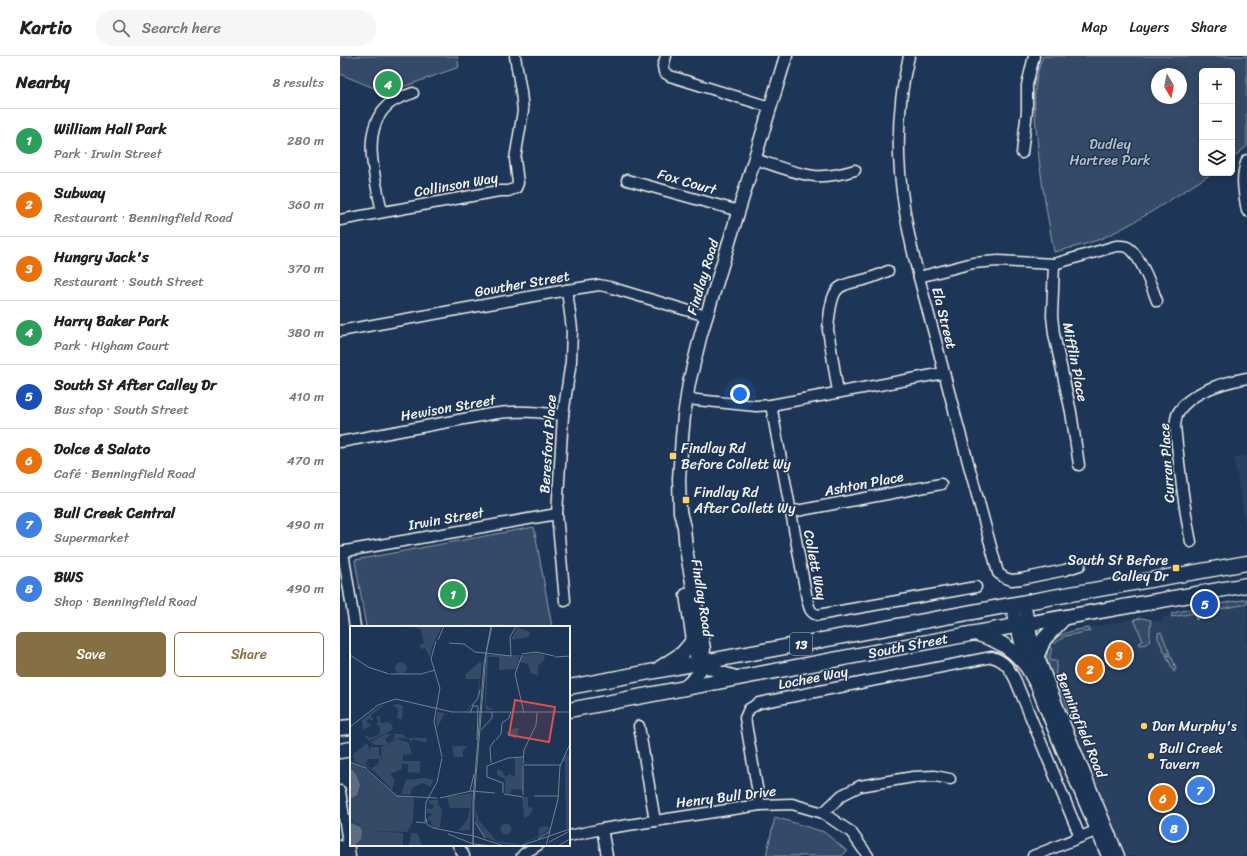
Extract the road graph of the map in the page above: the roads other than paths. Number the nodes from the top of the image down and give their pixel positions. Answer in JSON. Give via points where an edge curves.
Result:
{"nodes":[{"id":1,"x":515,"y":56,"type":"edge"},
{"id":2,"x":666,"y":56,"type":"edge"},
{"id":3,"x":786,"y":56,"type":"edge"},
{"id":4,"x":909,"y":56,"type":"edge"},
{"id":5,"x":1034,"y":56,"type":"edge"},
{"id":6,"x":413,"y":93,"type":"dead end"},
{"id":7,"x":770,"y":107,"type":"junction"},
{"id":8,"x":1022,"y":153,"type":"dead end"},
{"id":9,"x":755,"y":159,"type":"junction"},
{"id":10,"x":1247,"y":160,"type":"edge"},
{"id":11,"x":855,"y":170,"type":"dead end"},
{"id":12,"x":627,"y":180,"type":"dead end"},
{"id":13,"x":1247,"y":211,"type":"edge"},
{"id":14,"x":382,"y":212,"type":"junction"},
{"id":15,"x":739,"y":212,"type":"junction"},
{"id":16,"x":340,"y":220,"type":"edge"},
{"id":17,"x":1054,"y":264,"type":"junction"},
{"id":18,"x":888,"y":271,"type":"dead end"},
{"id":19,"x":919,"y":277,"type":"junction"},
{"id":20,"x":567,"y":290,"type":"junction"},
{"id":21,"x":1157,"y":301,"type":"dead end"},
{"id":22,"x":706,"y":316,"type":"junction"},
{"id":23,"x":340,"y":331,"type":"edge"},
{"id":24,"x":944,"y":373,"type":"junction"},
{"id":25,"x":1247,"y":378,"type":"edge"},
{"id":26,"x":838,"y":392,"type":"junction"},
{"id":27,"x":687,"y":399,"type":"junction"},
{"id":28,"x":771,"y":405,"type":"junction"},
{"id":29,"x":562,"y":415,"type":"junction"},
{"id":30,"x":340,"y":442,"type":"edge"},
{"id":31,"x":1079,"y":465,"type":"dead end"},
{"id":32,"x":941,"y":484,"type":"dead end"},
{"id":33,"x":680,"y":512,"type":"junction"},
{"id":34,"x":791,"y":512,"type":"junction"},
{"id":35,"x":557,"y":514,"type":"junction"},
{"id":36,"x":1191,"y":542,"type":"dead end"},
{"id":37,"x":341,"y":552,"type":"edge"},
{"id":38,"x":1247,"y":563,"type":"edge"},
{"id":39,"x":1080,"y":565,"type":"dead end"},
{"id":40,"x":1247,"y":585,"type":"edge"},
{"id":41,"x":976,"y":587,"type":"dead end"},
{"id":42,"x":566,"y":601,"type":"dead end"},
{"id":43,"x":1018,"y":604,"type":"junction"},
{"id":44,"x":1064,"y":618,"type":"junction"},
{"id":45,"x":1022,"y":625,"type":"junction"},
{"id":46,"x":355,"y":626,"type":"edge"},
{"id":47,"x":977,"y":633,"type":"junction"},
{"id":48,"x":693,"y":641,"type":"junction"},
{"id":49,"x":1037,"y":655,"type":"junction"},
{"id":50,"x":703,"y":663,"type":"junction"},
{"id":51,"x":652,"y":672,"type":"junction"},
{"id":52,"x":739,"y":678,"type":"junction"},
{"id":53,"x":1036,"y":682,"type":"junction"},
{"id":54,"x":570,"y":687,"type":"edge"},
{"id":55,"x":682,"y":689,"type":"junction"},
{"id":56,"x":570,"y":710,"type":"edge"},
{"id":57,"x":639,"y":726,"type":"dead end"},
{"id":58,"x":350,"y":749,"type":"edge"},
{"id":59,"x":340,"y":751,"type":"edge"},
{"id":60,"x":950,"y":778,"type":"dead end"},
{"id":61,"x":340,"y":791,"type":"edge"},
{"id":62,"x":760,"y":804,"type":"junction"},
{"id":63,"x":823,"y":813,"type":"junction"},
{"id":64,"x":655,"y":821,"type":"junction"},
{"id":65,"x":602,"y":829,"type":"junction"},
{"id":66,"x":1102,"y":829,"type":"junction"},
{"id":67,"x":570,"y":836,"type":"edge"},
{"id":68,"x":1080,"y":837,"type":"junction"},
{"id":69,"x":340,"y":846,"type":"edge"},
{"id":70,"x":459,"y":846,"type":"edge"},
{"id":71,"x":536,"y":846,"type":"edge"},
{"id":72,"x":342,"y":856,"type":"edge"},
{"id":73,"x":350,"y":856,"type":"edge"},
{"id":74,"x":464,"y":856,"type":"edge"},
{"id":75,"x":522,"y":856,"type":"edge"},
{"id":76,"x":607,"y":856,"type":"edge"},
{"id":77,"x":868,"y":856,"type":"edge"},
{"id":78,"x":1033,"y":856,"type":"edge"},
{"id":79,"x":1108,"y":856,"type":"edge"},
{"id":80,"x":1118,"y":856,"type":"edge"}],
"edges":[{"from":1,"to":14,"type":"street","name":"Collinson Way","via":[[522,111],[515,160],[518,183],[516,188]]},
{"from":2,"to":7,"type":"street","via":[[664,72],[670,76]]},
{"from":3,"to":7,"type":"main road","name":"Findlay Road"},
{"from":4,"to":19,"type":"street","name":"Ela Street","via":[[899,118],[899,166],[904,208]]},
{"from":5,"to":8,"type":"street","via":[[1028,85]]},
{"from":6,"to":14,"type":"street","via":[[388,105],[381,113],[373,132],[371,152]]},
{"from":7,"to":9,"type":"main road","name":"Findlay Road"},
{"from":9,"to":11,"type":"street","via":[[814,176],[835,175]]},
{"from":9,"to":15,"type":"main road","name":"Findlay Road"},
{"from":10,"to":13,"type":"street","via":[[1242,185]]},
{"from":12,"to":15,"type":"street","name":"Fox Court"},
{"from":14,"to":16,"type":"street","name":"Collinson Way"},
{"from":15,"to":22,"type":"main road","name":"Findlay Road"},
{"from":17,"to":19,"type":"street","via":[[998,261],[973,263]]},
{"from":17,"to":21,"type":"street","via":[[1124,246],[1137,258]]},
{"from":17,"to":31,"type":"street","name":"Mifflin Place","via":[[1054,334],[1071,412]]},
{"from":18,"to":26,"type":"street","via":[[839,288],[831,303],[828,330]]},
{"from":19,"to":24,"type":"street","name":"Ela Street"},
{"from":20,"to":22,"type":"street","name":"Gowther Street","via":[[599,285]]},
{"from":20,"to":23,"type":"street","name":"Gowther Street"},
{"from":20,"to":29,"type":"street","name":"Beresford Place","via":[[572,329],[571,361]]},
{"from":22,"to":27,"type":"main road","name":"Findlay Road"},
{"from":24,"to":26,"type":"street"},
{"from":24,"to":39,"type":"street","name":"Ela Street","via":[[998,572],[1012,580],[1043,576]]},
{"from":25,"to":36,"type":"street","name":"Curran Place","via":[[1212,387],[1185,404],[1176,417],[1180,477]]},
{"from":26,"to":28,"type":"street"},
{"from":27,"to":28,"type":"street"},
{"from":27,"to":33,"type":"main road","name":"Findlay Road","via":[[679,479]]},
{"from":28,"to":34,"type":"street","name":"Collett Way"},
{"from":29,"to":30,"type":"street","name":"Hewison Street","via":[[509,411]]},
{"from":29,"to":35,"type":"street","name":"Beresford Place"},
{"from":32,"to":34,"type":"street","name":"Ashton Place"},
{"from":33,"to":48,"type":"main road","name":"Findlay Road","via":[[679,550]]},
{"from":33,"to":50,"type":"main road","name":"Findlay Road","via":[[704,649]]},
{"from":34,"to":41,"type":"street","name":"Collett Way","via":[[808,605],[815,614]]},
{"from":35,"to":37,"type":"street","name":"Irwin Street"},
{"from":35,"to":42,"type":"street","name":"Beresford Place"},
{"from":37,"to":46,"type":"street"},
{"from":38,"to":43,"type":"highway","name":"South Street","number":"13"},
{"from":40,"to":44,"type":"highway","name":"South Street","number":"13"},
{"from":43,"to":45,"type":"main road","name":"Benningfield Road"},
{"from":43,"to":50,"type":"highway","name":"South Street","number":"13"},
{"from":44,"to":45,"type":"highway","name":"South Street","number":"13"},
{"from":44,"to":49,"type":"highway","via":[[1044,639]]},
{"from":45,"to":47,"type":"highway","name":"South Street","number":"13"},
{"from":45,"to":49,"type":"main road","name":"Benningfield Road","via":[[1031,637]]},
{"from":45,"to":53,"type":"main road","name":"Benningfield Road","via":[[1021,643]]},
{"from":47,"to":52,"type":"highway","name":"South Street","number":"13"},
{"from":47,"to":53,"type":"highway","via":[[1001,642],[1014,652],[1025,663]]},
{"from":48,"to":50,"type":"main road","name":"Findlay Road","via":[[695,653]]},
{"from":48,"to":51,"type":"highway","via":[[683,653]]},
{"from":49,"to":66,"type":"main road","name":"Benningfield Road"},
{"from":50,"to":51,"type":"highway","name":"South Street","number":"13"},
{"from":50,"to":52,"type":"main road","via":[[719,672]]},
{"from":50,"to":55,"type":"main road","name":"Findlay Road","via":[[695,679]]},
{"from":51,"to":54,"type":"highway","name":"South Street","number":"13"},
{"from":52,"to":55,"type":"highway","name":"South Street","number":"13"},
{"from":53,"to":66,"type":"main road","name":"Benningfield Road"},
{"from":55,"to":56,"type":"highway","name":"South Street","number":"13"},
{"from":57,"to":64,"type":"street"},
{"from":58,"to":59,"type":"highway"},
{"from":60,"to":63,"type":"street","via":[[913,777],[860,786],[842,795]]},
{"from":61,"to":73,"type":"street"},
{"from":62,"to":63,"type":"street","name":"Henry Bull Drive","via":[[792,804]]},
{"from":62,"to":64,"type":"street","name":"Henry Bull Drive"},
{"from":62,"to":68,"type":"street","name":"Lochee Way","via":[[745,718],[749,708],[759,703],[992,657],[1007,665],[1015,679]]},
{"from":63,"to":77,"type":"street","name":"Henry Bull Drive","via":[[851,832]]},
{"from":64,"to":65,"type":"street","name":"Henry Bull Drive"},
{"from":65,"to":67,"type":"street","name":"Henry Bull Drive"},
{"from":65,"to":76,"type":"street"},
{"from":66,"to":68,"type":"street"},
{"from":66,"to":79,"type":"main road","name":"Benningfield Road"},
{"from":66,"to":80,"type":"main road","name":"Benningfield Road"},
{"from":68,"to":78,"type":"street"},
{"from":69,"to":72,"type":"street"},
{"from":70,"to":74,"type":"street"},
{"from":71,"to":75,"type":"street"}]}
